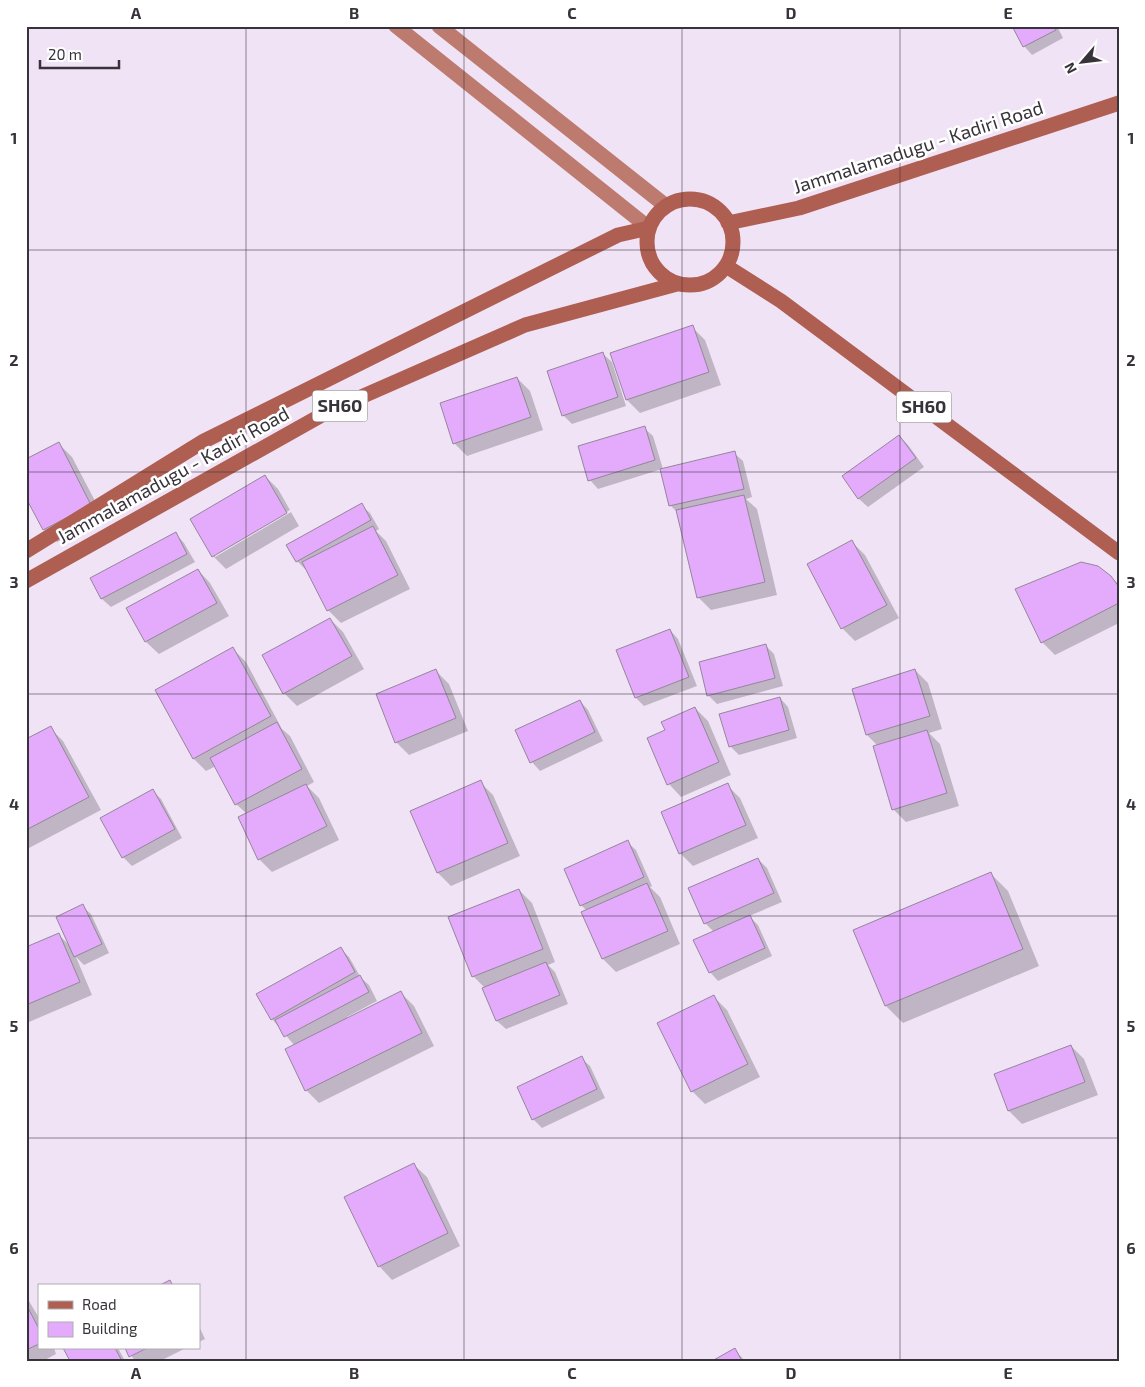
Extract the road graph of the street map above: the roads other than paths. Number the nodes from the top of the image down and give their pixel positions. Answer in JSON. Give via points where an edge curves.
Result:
{"nodes":[{"id":1,"x":396,"y":26,"type":"edge"},
{"id":2,"x":439,"y":26,"type":"edge"},
{"id":3,"x":1119,"y":103,"type":"edge"},
{"id":4,"x":666,"y":206,"type":"junction"},
{"id":5,"x":728,"y":223,"type":"junction"},
{"id":6,"x":649,"y":228,"type":"junction"},
{"id":7,"x":726,"y":266,"type":"junction"},
{"id":8,"x":677,"y":284,"type":"junction"},
{"id":9,"x":26,"y":551,"type":"edge"},
{"id":10,"x":1119,"y":553,"type":"edge"},
{"id":11,"x":26,"y":581,"type":"edge"}],
"edges":[{"from":1,"to":6,"type":"main road"},
{"from":2,"to":4,"type":"main road"},
{"from":3,"to":5,"type":"main road","name":"Jammalamadugu - Kadiri Road","via":[[799,208]]},
{"from":4,"to":5,"type":"main road","via":[[679,200],[707,202]]},
{"from":4,"to":6,"type":"main road"},
{"from":5,"to":7,"type":"main road","via":[[733,237],[732,252]]},
{"from":6,"to":8,"type":"main road","via":[[648,249],[655,268]]},
{"from":6,"to":9,"type":"main road","name":"Jammalamadugu - Kadiri Road","number":"SH60","via":[[618,235],[204,441]]},
{"from":7,"to":8,"type":"main road","name":"Jammalamadugu - Kadiri Road","number":"SH60","via":[[716,277],[704,283],[691,286]]},
{"from":7,"to":10,"type":"main road","number":"SH60","via":[[781,301]]},
{"from":8,"to":11,"type":"main road","name":"Jammalamadugu - Kadiri Road","number":"SH60","via":[[525,325],[329,411]]}]}
